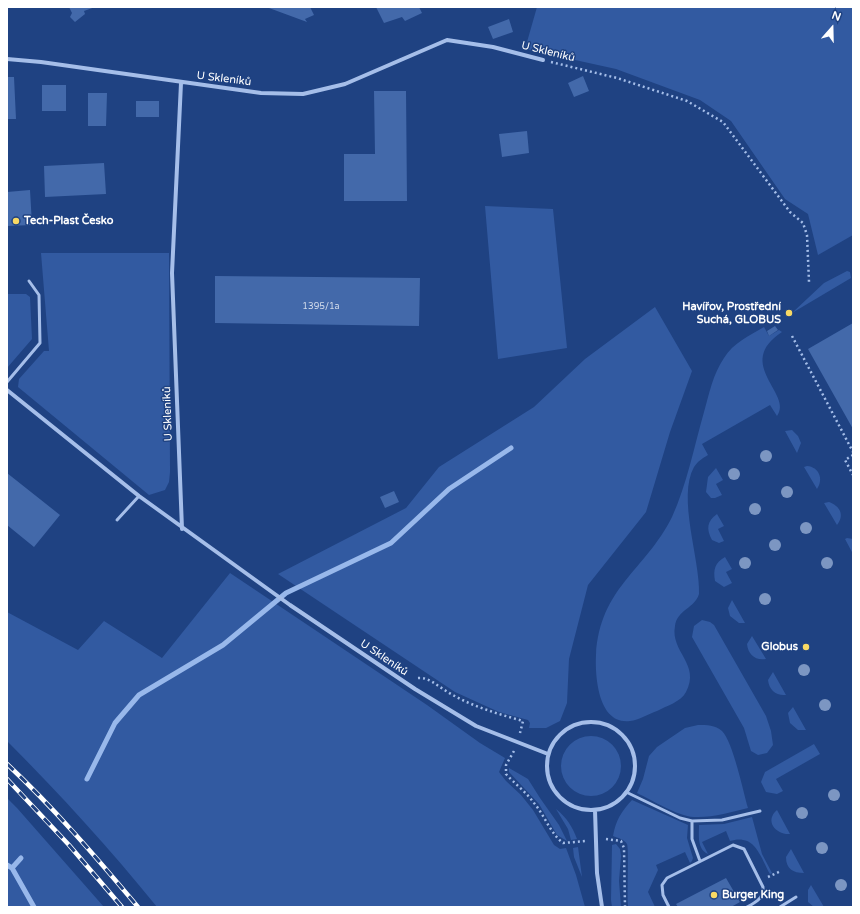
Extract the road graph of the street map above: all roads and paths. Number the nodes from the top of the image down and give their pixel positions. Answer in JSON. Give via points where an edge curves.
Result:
{"nodes":[{"id":1,"x":7,"y":59,"type":"edge"},
{"id":2,"x":543,"y":60,"type":"joint"},
{"id":3,"x":181,"y":83,"type":"junction"},
{"id":4,"x":29,"y":281,"type":"dead end"},
{"id":5,"x":809,"y":282,"type":"dead end"},
{"id":6,"x":792,"y":336,"type":"dead end"},
{"id":7,"x":7,"y":382,"type":"edge"},
{"id":8,"x":7,"y":390,"type":"edge"},
{"id":9,"x":853,"y":454,"type":"edge"},
{"id":10,"x":853,"y":474,"type":"edge"},
{"id":11,"x":139,"y":496,"type":"junction"},
{"id":12,"x":117,"y":520,"type":"dead end"},
{"id":13,"x":182,"y":529,"type":"junction"},
{"id":14,"x":400,"y":679,"type":"junction"},
{"id":15,"x":518,"y":744,"type":"junction"},
{"id":16,"x":548,"y":754,"type":"junction"},
{"id":17,"x":626,"y":792,"type":"junction"},
{"id":18,"x":595,"y":810,"type":"junction"},
{"id":19,"x":760,"y":811,"type":"dead end"},
{"id":20,"x":692,"y":821,"type":"junction"},
{"id":21,"x":595,"y":839,"type":"junction"},
{"id":22,"x":700,"y":861,"type":"junction"},
{"id":23,"x":796,"y":897,"type":"dead end"},
{"id":24,"x":602,"y":907,"type":"edge"},
{"id":25,"x":625,"y":907,"type":"edge"},
{"id":26,"x":669,"y":907,"type":"edge"},
{"id":27,"x":747,"y":907,"type":"edge"},
{"id":28,"x":780,"y":907,"type":"edge"}],
"edges":[{"from":1,"to":3,"type":"street","name":"U Skleníků"},
{"from":2,"to":3,"type":"street","name":"U Skleníků","via":[[493,47],[447,40],[345,84],[304,94],[261,93]]},
{"from":2,"to":5,"type":"path","name":"U Skleníků","via":[[617,78],[687,101],[722,122],[790,212],[803,223],[807,235]]},
{"from":3,"to":13,"type":"street","name":"U Skleníků","via":[[172,273]]},
{"from":4,"to":7,"type":"lane","via":[[39,295],[40,343]]},
{"from":6,"to":9,"type":"path"},
{"from":8,"to":11,"type":"street","name":"U Skleníků"},
{"from":9,"to":10,"type":"path","via":[[845,460]]},
{"from":11,"to":12,"type":"lane"},
{"from":11,"to":13,"type":"street","name":"U Skleníků"},
{"from":13,"to":14,"type":"street","name":"U Skleníků"},
{"from":14,"to":15,"type":"street","name":"U Skleníků","via":[[476,726]]},
{"from":14,"to":15,"type":"path","via":[[425,677],[453,696],[489,712],[523,721]]},
{"from":15,"to":16,"type":"street","name":"U Skleníků"},
{"from":15,"to":21,"type":"path","via":[[506,765],[506,774],[533,801],[554,836],[563,844]]},
{"from":16,"to":17,"type":"street","via":[[558,736],[566,729],[585,722],[606,725],[624,736],[634,757],[635,769]]},
{"from":16,"to":18,"type":"street","via":[[547,772],[553,790],[571,806]]},
{"from":17,"to":18,"type":"street","via":[[612,804]]},
{"from":17,"to":20,"type":"lane","via":[[680,818]]},
{"from":18,"to":21,"type":"street"},
{"from":19,"to":20,"type":"lane","via":[[722,820]]},
{"from":20,"to":22,"type":"lane","via":[[692,839]]},
{"from":21,"to":24,"type":"street"},
{"from":21,"to":25,"type":"path","via":[[621,841],[624,848]]},
{"from":22,"to":26,"type":"lane","via":[[667,878],[662,885],[663,895]]},
{"from":22,"to":27,"type":"lane","via":[[733,845],[744,849],[763,887],[759,900]]},
{"from":23,"to":28,"type":"lane"}]}
